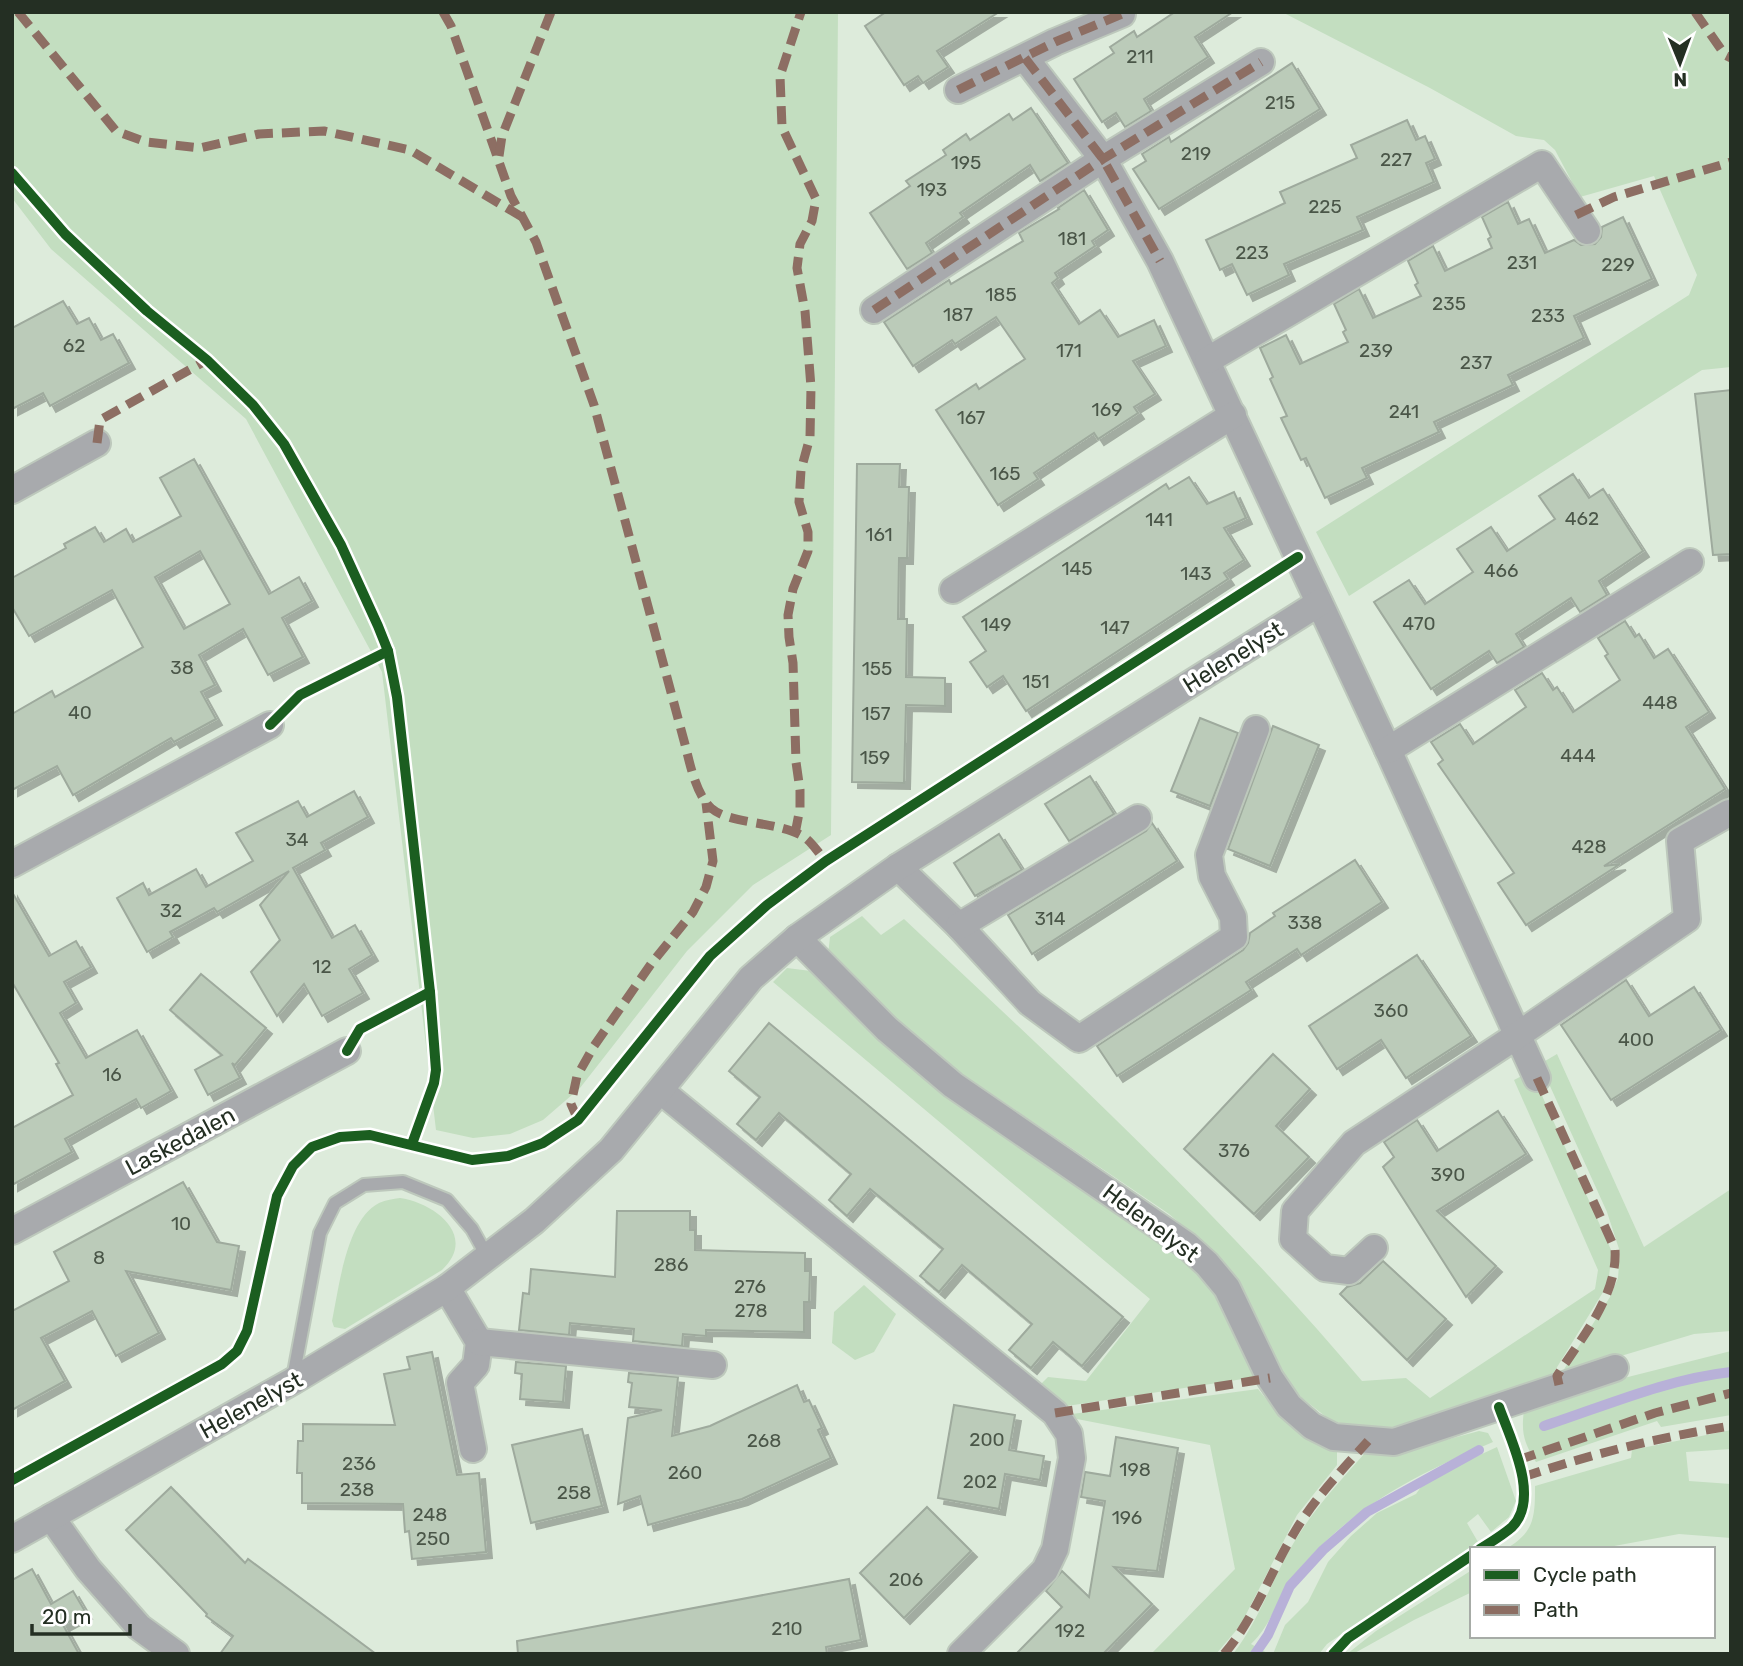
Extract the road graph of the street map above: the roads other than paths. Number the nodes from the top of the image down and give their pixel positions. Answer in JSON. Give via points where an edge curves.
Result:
{"nodes":[{"id":1,"x":1122,"y":14,"type":"edge"},
{"id":2,"x":1025,"y":58,"type":"junction"},
{"id":3,"x":1261,"y":62,"type":"dead end"},
{"id":4,"x":958,"y":90,"type":"dead end"},
{"id":5,"x":1103,"y":159,"type":"junction"},
{"id":6,"x":1587,"y":231,"type":"dead end"},
{"id":7,"x":874,"y":310,"type":"dead end"},
{"id":8,"x":1208,"y":360,"type":"junction"},
{"id":9,"x":1233,"y":415,"type":"junction"},
{"id":10,"x":97,"y":443,"type":"dead end"},
{"id":11,"x":12,"y":490,"type":"edge"},
{"id":12,"x":1690,"y":562,"type":"dead end"},
{"id":13,"x":953,"y":590,"type":"dead end"},
{"id":14,"x":1319,"y":603,"type":"junction"},
{"id":15,"x":270,"y":725,"type":"dead end"},
{"id":16,"x":1256,"y":729,"type":"dead end"},
{"id":17,"x":1388,"y":750,"type":"junction"},
{"id":18,"x":1729,"y":813,"type":"dead end"},
{"id":19,"x":1138,"y":818,"type":"dead end"},
{"id":20,"x":12,"y":864,"type":"edge"},
{"id":21,"x":898,"y":867,"type":"junction"},
{"id":22,"x":958,"y":926,"type":"junction"},
{"id":23,"x":797,"y":938,"type":"junction"},
{"id":24,"x":1518,"y":1035,"type":"junction"},
{"id":25,"x":347,"y":1051,"type":"dead end"},
{"id":26,"x":1537,"y":1077,"type":"dead end"},
{"id":27,"x":661,"y":1091,"type":"junction"},
{"id":28,"x":12,"y":1231,"type":"edge"},
{"id":29,"x":1374,"y":1248,"type":"dead end"},
{"id":30,"x":488,"y":1258,"type":"junction"},
{"id":31,"x":447,"y":1288,"type":"junction"},
{"id":32,"x":479,"y":1342,"type":"junction"},
{"id":33,"x":713,"y":1365,"type":"dead end"},
{"id":34,"x":1615,"y":1368,"type":"dead end"},
{"id":35,"x":293,"y":1381,"type":"junction"},
{"id":36,"x":473,"y":1449,"type":"dead end"},
{"id":37,"x":51,"y":1517,"type":"junction"},
{"id":38,"x":12,"y":1539,"type":"edge"},
{"id":39,"x":176,"y":1654,"type":"edge"},
{"id":40,"x":961,"y":1654,"type":"edge"}],
"edges":[{"from":1,"to":2,"type":"street"},
{"from":2,"to":4,"type":"street"},
{"from":2,"to":5,"type":"street"},
{"from":3,"to":5,"type":"street"},
{"from":5,"to":7,"type":"street"},
{"from":5,"to":8,"type":"street"},
{"from":6,"to":8,"type":"street","via":[[1542,164]]},
{"from":8,"to":9,"type":"street"},
{"from":9,"to":13,"type":"street"},
{"from":9,"to":14,"type":"street"},
{"from":10,"to":11,"type":"street"},
{"from":12,"to":17,"type":"street"},
{"from":14,"to":17,"type":"street"},
{"from":14,"to":21,"type":"street","name":"Helenelyst"},
{"from":15,"to":20,"type":"street"},
{"from":16,"to":22,"type":"street","via":[[1209,855],[1212,876],[1233,917],[1234,937],[1079,1039],[1030,1003]]},
{"from":17,"to":24,"type":"street"},
{"from":18,"to":24,"type":"street","via":[[1679,841],[1687,919]]},
{"from":19,"to":22,"type":"street"},
{"from":21,"to":22,"type":"street"},
{"from":21,"to":23,"type":"street","name":"Helenelyst"},
{"from":23,"to":27,"type":"street","name":"Helenelyst","via":[[751,978]]},
{"from":23,"to":34,"type":"street","name":"Helenelyst","via":[[887,1029],[953,1085],[1175,1237],[1207,1264],[1227,1288],[1270,1378],[1289,1406],[1312,1426],[1335,1437],[1394,1442]]},
{"from":24,"to":26,"type":"street"},
{"from":24,"to":29,"type":"street","via":[[1354,1143],[1295,1211],[1293,1239],[1325,1268],[1349,1272]]},
{"from":25,"to":28,"type":"street","name":"Laskedalen"},
{"from":27,"to":30,"type":"street","name":"Helenelyst","via":[[611,1150]]},
{"from":27,"to":40,"type":"street","via":[[1055,1413],[1069,1434],[1072,1458],[1055,1549],[1045,1570]]},
{"from":30,"to":31,"type":"street","name":"Helenelyst"},
{"from":30,"to":35,"type":"lane","via":[[472,1229],[447,1200],[403,1182],[364,1185],[335,1203],[320,1233]]},
{"from":31,"to":32,"type":"street"},
{"from":31,"to":35,"type":"street","name":"Helenelyst"},
{"from":32,"to":33,"type":"street"},
{"from":32,"to":36,"type":"street","via":[[476,1365],[460,1383]]},
{"from":35,"to":37,"type":"street","name":"Helenelyst"},
{"from":37,"to":38,"type":"street","name":"Helenelyst"},
{"from":37,"to":39,"type":"street","via":[[88,1569],[139,1627]]}]}
